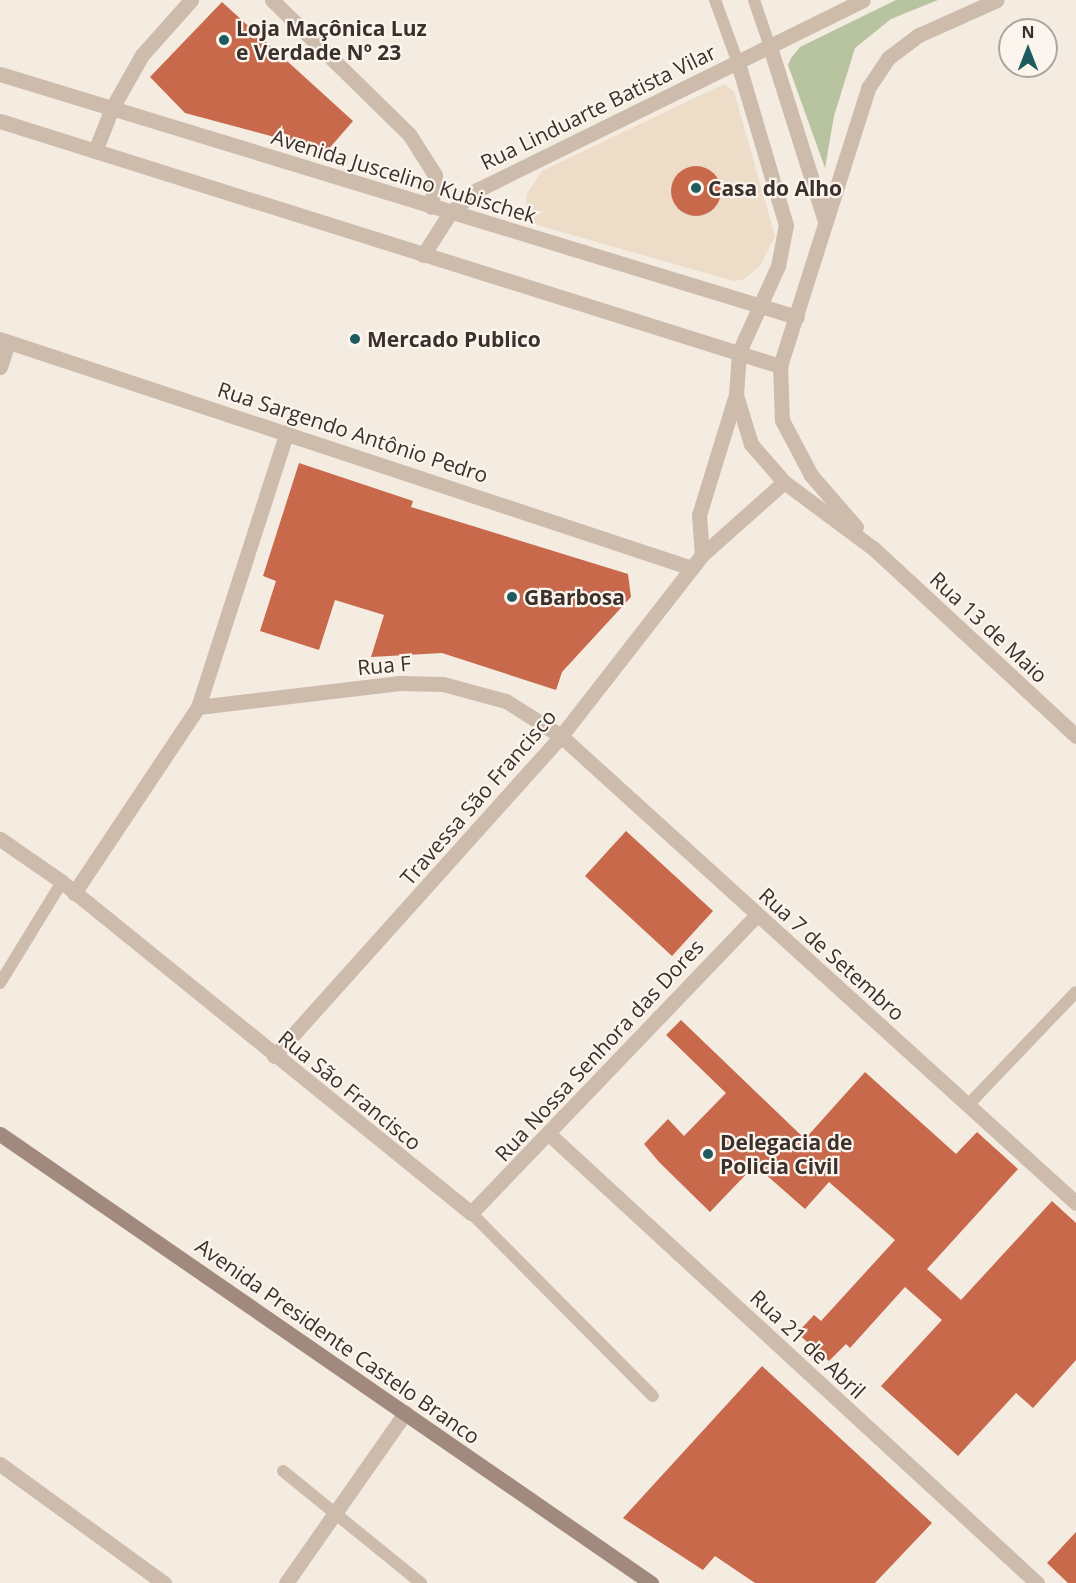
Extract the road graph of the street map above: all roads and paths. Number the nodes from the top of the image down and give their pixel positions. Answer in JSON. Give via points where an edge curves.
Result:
{"nodes":[{"id":1,"x":191,"y":0,"type":"edge"},
{"id":2,"x":272,"y":0,"type":"edge"},
{"id":3,"x":716,"y":0,"type":"edge"},
{"id":4,"x":754,"y":0,"type":"edge"},
{"id":5,"x":863,"y":0,"type":"edge"},
{"id":6,"x":997,"y":0,"type":"edge"},
{"id":7,"x":770,"y":47,"type":"junction"},
{"id":8,"x":738,"y":63,"type":"junction"},
{"id":9,"x":0,"y":74,"type":"edge"},
{"id":10,"x":112,"y":108,"type":"junction"},
{"id":11,"x":0,"y":121,"type":"edge"},
{"id":12,"x":96,"y":151,"type":"junction"},
{"id":13,"x":430,"y":207,"type":"junction"},
{"id":14,"x":450,"y":213,"type":"junction"},
{"id":15,"x":825,"y":220,"type":"junction"},
{"id":16,"x":423,"y":255,"type":"junction"},
{"id":17,"x":757,"y":306,"type":"junction"},
{"id":18,"x":797,"y":317,"type":"junction"},
{"id":19,"x":4,"y":340,"type":"edge"},
{"id":20,"x":739,"y":352,"type":"junction"},
{"id":21,"x":780,"y":366,"type":"junction"},
{"id":22,"x":0,"y":367,"type":"edge"},
{"id":23,"x":736,"y":395,"type":"junction"},
{"id":24,"x":287,"y":432,"type":"junction"},
{"id":25,"x":784,"y":482,"type":"junction"},
{"id":26,"x":873,"y":548,"type":"junction"},
{"id":27,"x":702,"y":555,"type":"junction"},
{"id":28,"x":692,"y":568,"type":"junction"},
{"id":29,"x":198,"y":708,"type":"junction"},
{"id":30,"x":561,"y":736,"type":"junction"},
{"id":31,"x":1076,"y":736,"type":"edge"},
{"id":32,"x":0,"y":839,"type":"edge"},
{"id":33,"x":62,"y":882,"type":"junction"},
{"id":34,"x":74,"y":892,"type":"junction"},
{"id":35,"x":756,"y":915,"type":"junction"},
{"id":36,"x":0,"y":983,"type":"edge"},
{"id":37,"x":1076,"y":992,"type":"edge"},
{"id":38,"x":274,"y":1056,"type":"junction"},
{"id":39,"x":969,"y":1105,"type":"junction"},
{"id":40,"x":0,"y":1134,"type":"edge"},
{"id":41,"x":550,"y":1135,"type":"junction"},
{"id":42,"x":1076,"y":1203,"type":"edge"},
{"id":43,"x":471,"y":1213,"type":"junction"},
{"id":44,"x":653,"y":1396,"type":"dead end"},
{"id":45,"x":405,"y":1413,"type":"junction"},
{"id":46,"x":0,"y":1464,"type":"edge"},
{"id":47,"x":283,"y":1471,"type":"dead end"},
{"id":48,"x":335,"y":1513,"type":"junction"},
{"id":49,"x":164,"y":1583,"type":"edge"},
{"id":50,"x":286,"y":1583,"type":"edge"},
{"id":51,"x":421,"y":1583,"type":"edge"},
{"id":52,"x":651,"y":1583,"type":"edge"},
{"id":53,"x":1037,"y":1583,"type":"edge"}],
"edges":[{"from":1,"to":10,"type":"street","via":[[142,55]]},
{"from":2,"to":13,"type":"street","via":[[410,135],[435,175]]},
{"from":3,"to":8,"type":"lane"},
{"from":4,"to":7,"type":"lane"},
{"from":5,"to":7,"type":"street","name":"Rua Linduarte Batista Vilar"},
{"from":6,"to":15,"type":"street","via":[[919,35],[888,58],[868,88]]},
{"from":7,"to":8,"type":"street","name":"Rua Linduarte Batista Vilar"},
{"from":7,"to":15,"type":"street"},
{"from":8,"to":14,"type":"street","name":"Rua Linduarte Batista Vilar","via":[[475,191]]},
{"from":8,"to":17,"type":"street","name":"Rua Linduarte Batista Vilar","via":[[786,225],[778,266]]},
{"from":9,"to":10,"type":"street","name":"Avenida Juscelino Kubischek"},
{"from":10,"to":12,"type":"street"},
{"from":10,"to":13,"type":"street","name":"Avenida Juscelino Kubischek"},
{"from":11,"to":12,"type":"street"},
{"from":12,"to":16,"type":"street"},
{"from":13,"to":14,"type":"street","name":"Avenida Juscelino Kubischek"},
{"from":14,"to":16,"type":"street","name":"Rua Linduarte Batista Vilar"},
{"from":14,"to":17,"type":"street","name":"Avenida Juscelino Kubischek"},
{"from":15,"to":18,"type":"street"},
{"from":16,"to":20,"type":"street"},
{"from":17,"to":18,"type":"street","name":"Avenida Juscelino Kubischek"},
{"from":17,"to":20,"type":"street","name":"Rua Linduarte Batista Vilar"},
{"from":18,"to":21,"type":"street"},
{"from":19,"to":22,"type":"street"},
{"from":19,"to":24,"type":"street","name":"Rua Sargendo Antônio Pedro"},
{"from":20,"to":21,"type":"street"},
{"from":20,"to":23,"type":"street","name":"Rua Linduarte Batista Vilar"},
{"from":21,"to":26,"type":"street","via":[[782,420],[811,475]]},
{"from":23,"to":25,"type":"street","name":"Rua Linduarte Batista Vilar","via":[[751,444]]},
{"from":23,"to":27,"type":"street","via":[[699,515]]},
{"from":24,"to":28,"type":"street","name":"Rua Sargendo Antônio Pedro"},
{"from":24,"to":29,"type":"street"},
{"from":25,"to":26,"type":"street","name":"Rua Linduarte Batista Vilar"},
{"from":25,"to":27,"type":"street","name":"Travessa São Francisco"},
{"from":26,"to":31,"type":"street","name":"Rua 13 de Maio"},
{"from":27,"to":28,"type":"street","name":"Travessa São Francisco"},
{"from":28,"to":30,"type":"street","name":"Travessa São Francisco"},
{"from":29,"to":30,"type":"street","name":"Rua F","via":[[400,683],[443,684],[506,701]]},
{"from":29,"to":34,"type":"street"},
{"from":30,"to":35,"type":"street","name":"Rua 7 de Setembro"},
{"from":30,"to":38,"type":"street","name":"Travessa São Francisco"},
{"from":32,"to":33,"type":"street","name":"Rua São Francisco"},
{"from":33,"to":34,"type":"street","name":"Rua São Francisco"},
{"from":33,"to":36,"type":"lane"},
{"from":34,"to":38,"type":"street","name":"Rua São Francisco"},
{"from":35,"to":39,"type":"street","name":"Rua 7 de Setembro"},
{"from":35,"to":41,"type":"street","name":"Rua Nossa Senhora das Dores"},
{"from":37,"to":39,"type":"lane"},
{"from":38,"to":43,"type":"street","name":"Rua São Francisco"},
{"from":39,"to":42,"type":"street","name":"Rua 7 de Setembro"},
{"from":40,"to":45,"type":"main road","name":"Avenida Presidente Castelo Branco"},
{"from":41,"to":43,"type":"street","name":"Rua Nossa Senhora das Dores"},
{"from":41,"to":53,"type":"street","name":"Rua 21 de Abril"},
{"from":43,"to":44,"type":"lane","name":"Rua São Francisco"},
{"from":45,"to":48,"type":"street"},
{"from":45,"to":52,"type":"main road","name":"Avenida Presidente Castelo Branco"},
{"from":46,"to":49,"type":"street"},
{"from":47,"to":48,"type":"lane"},
{"from":48,"to":50,"type":"street"},
{"from":48,"to":51,"type":"lane"}]}
